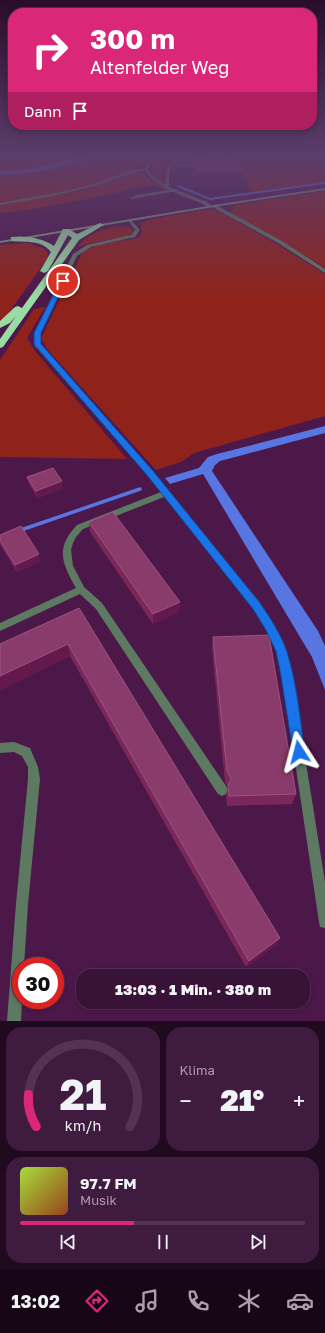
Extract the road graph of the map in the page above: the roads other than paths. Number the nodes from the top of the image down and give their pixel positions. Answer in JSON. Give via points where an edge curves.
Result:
{"nodes":[{"id":1,"x":204,"y":203,"type":"edge"},
{"id":2,"x":234,"y":203,"type":"edge"},
{"id":3,"x":212,"y":206,"type":"junction"},
{"id":4,"x":130,"y":220,"type":"junction"},
{"id":5,"x":100,"y":225,"type":"junction"},
{"id":6,"x":66,"y":231,"type":"junction"},
{"id":7,"x":76,"y":238,"type":"junction"},
{"id":8,"x":14,"y":239,"type":"junction"},
{"id":9,"x":0,"y":242,"type":"edge"},
{"id":10,"x":55,"y":252,"type":"junction"},
{"id":11,"x":325,"y":272,"type":"edge"},
{"id":12,"x":0,"y":325,"type":"edge"},
{"id":13,"x":0,"y":345,"type":"edge"},
{"id":14,"x":166,"y":493,"type":"junction"},
{"id":15,"x":82,"y":590,"type":"junction"},
{"id":16,"x":0,"y":627,"type":"edge"},
{"id":17,"x":0,"y":748,"type":"edge"},
{"id":18,"x":222,"y":790,"type":"dead end"},
{"id":19,"x":325,"y":922,"type":"edge"},
{"id":20,"x":14,"y":1021,"type":"edge"}],
"edges":[{"from":1,"to":3,"type":"street"},
{"from":2,"to":3,"type":"main road"},
{"from":3,"to":4,"type":"main road"},
{"from":3,"to":11,"type":"street","via":[[280,242]]},
{"from":4,"to":5,"type":"main road"},
{"from":4,"to":14,"type":"street","via":[[138,230],[133,236],[89,246],[75,255],[36,339],[42,351]]},
{"from":5,"to":6,"type":"main road"},
{"from":5,"to":7,"type":"highway"},
{"from":6,"to":7,"type":"highway"},
{"from":6,"to":8,"type":"main road"},
{"from":6,"to":10,"type":"highway"},
{"from":7,"to":13,"type":"highway"},
{"from":8,"to":9,"type":"main road"},
{"from":8,"to":10,"type":"highway","via":[[41,242]]},
{"from":10,"to":12,"type":"highway","via":[[13,315]]},
{"from":14,"to":15,"type":"street","via":[[84,525],[75,532],[67,545],[67,561]]},
{"from":14,"to":19,"type":"street","via":[[257,606],[281,651]]},
{"from":15,"to":16,"type":"street"},
{"from":15,"to":18,"type":"street","via":[[99,606]]},
{"from":17,"to":20,"type":"street","via":[[14,747],[26,752],[33,767],[34,779]]}]}
